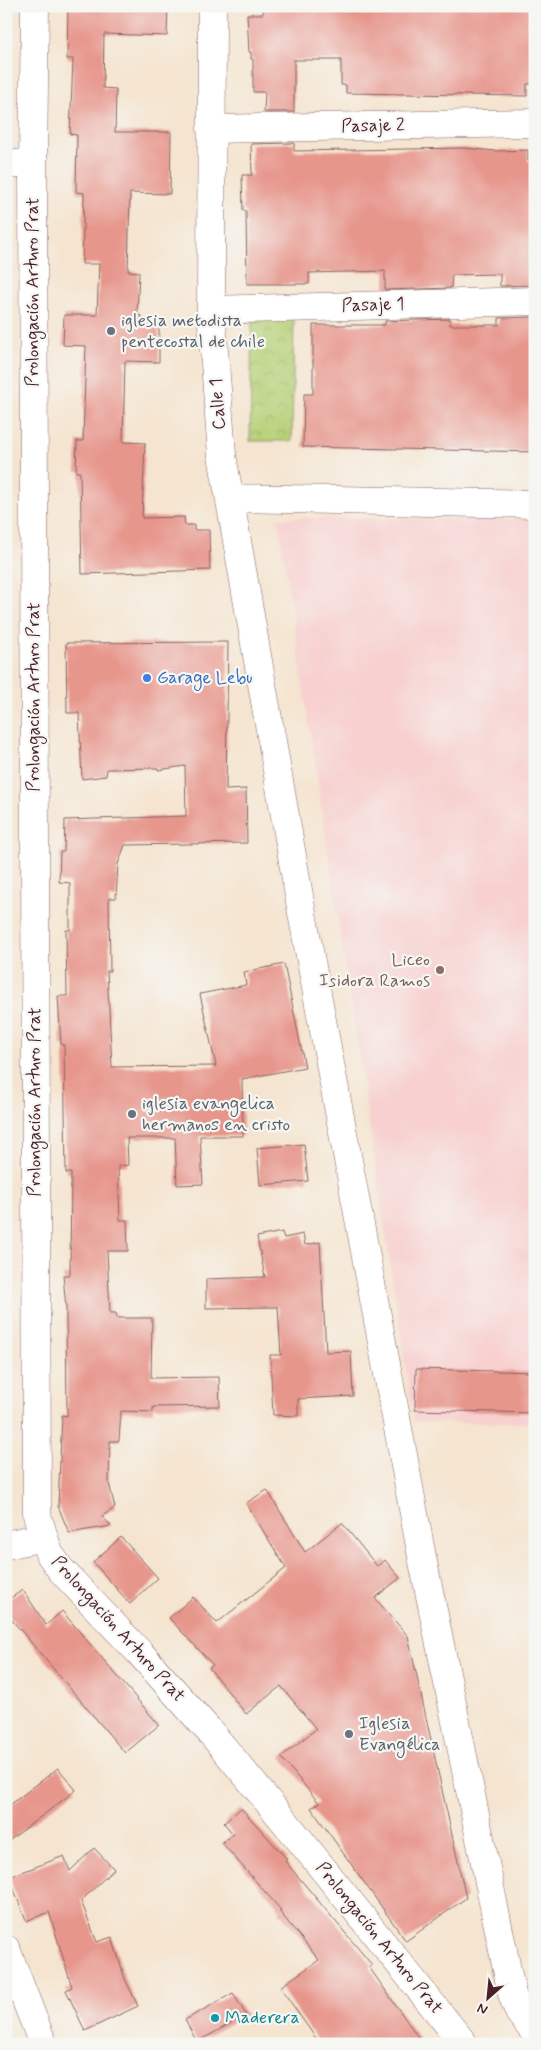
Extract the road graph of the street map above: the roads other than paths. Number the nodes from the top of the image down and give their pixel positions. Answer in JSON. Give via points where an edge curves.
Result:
{"nodes":[{"id":1,"x":35,"y":6,"type":"edge"},
{"id":2,"x":212,"y":6,"type":"edge"},
{"id":3,"x":535,"y":122,"type":"edge"},
{"id":4,"x":211,"y":129,"type":"junction"},
{"id":5,"x":6,"y":164,"type":"edge"},
{"id":6,"x":33,"y":164,"type":"junction"},
{"id":7,"x":535,"y":301,"type":"edge"},
{"id":8,"x":211,"y":310,"type":"junction"},
{"id":9,"x":230,"y":498,"type":"junction"},
{"id":10,"x":535,"y":504,"type":"edge"},
{"id":11,"x":43,"y":1538,"type":"junction"},
{"id":12,"x":6,"y":1545,"type":"edge"},
{"id":13,"x":6,"y":1949,"type":"edge"},
{"id":14,"x":535,"y":2033,"type":"edge"},
{"id":15,"x":43,"y":2044,"type":"edge"},
{"id":16,"x":464,"y":2044,"type":"edge"}],
"edges":[{"from":1,"to":6,"type":"street","name":"Prolongación Arturo Prat"},
{"from":2,"to":4,"type":"street","name":"Calle 1"},
{"from":3,"to":4,"type":"street","name":"Pasaje 2"},
{"from":4,"to":8,"type":"street","name":"Calle 1"},
{"from":5,"to":6,"type":"street"},
{"from":6,"to":11,"type":"street","name":"Prolongación Arturo Prat","via":[[36,1495]]},
{"from":7,"to":8,"type":"street","name":"Pasaje 1"},
{"from":8,"to":9,"type":"street","name":"Calle 1","via":[[222,455]]},
{"from":9,"to":10,"type":"street"},
{"from":9,"to":14,"type":"street","name":"Calle 1","via":[[302,913],[422,1557],[512,1994],[519,2012]]},
{"from":11,"to":12,"type":"street"},
{"from":11,"to":16,"type":"street","name":"Prolongación Arturo Prat","via":[[61,1570],[212,1734]]},
{"from":13,"to":15,"type":"street"}]}
